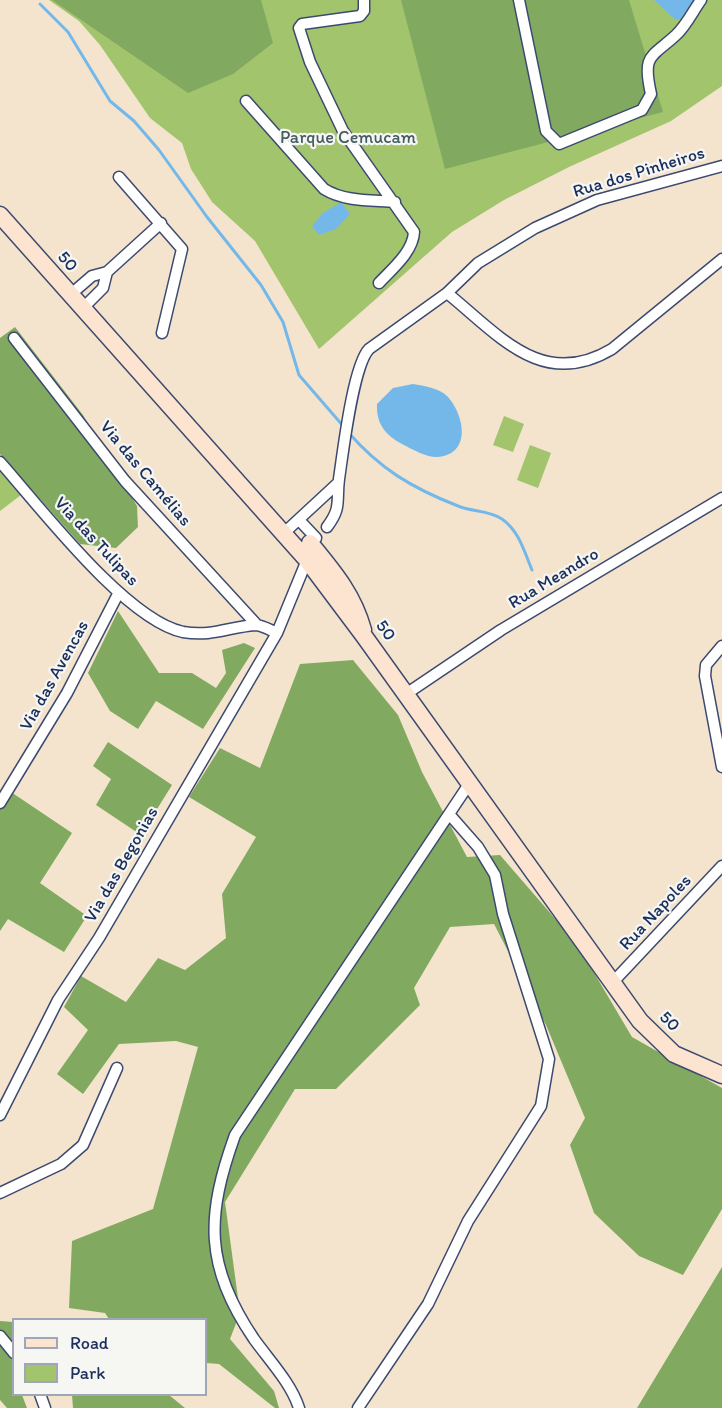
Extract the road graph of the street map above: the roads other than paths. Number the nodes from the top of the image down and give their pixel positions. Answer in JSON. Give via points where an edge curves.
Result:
{"nodes":[{"id":1,"x":364,"y":0,"type":"edge"},
{"id":2,"x":519,"y":0,"type":"edge"},
{"id":3,"x":701,"y":0,"type":"edge"},
{"id":4,"x":246,"y":100,"type":"dead end"},
{"id":5,"x":722,"y":166,"type":"edge"},
{"id":6,"x":119,"y":177,"type":"dead end"},
{"id":7,"x":395,"y":202,"type":"junction"},
{"id":8,"x":0,"y":215,"type":"edge"},
{"id":9,"x":161,"y":223,"type":"junction"},
{"id":10,"x":722,"y":258,"type":"edge"},
{"id":11,"x":107,"y":272,"type":"junction"},
{"id":12,"x":379,"y":283,"type":"dead end"},
{"id":13,"x":447,"y":293,"type":"junction"},
{"id":14,"x":70,"y":295,"type":"junction"},
{"id":15,"x":82,"y":309,"type":"junction"},
{"id":16,"x":162,"y":333,"type":"dead end"},
{"id":17,"x":14,"y":338,"type":"dead end"},
{"id":18,"x":0,"y":462,"type":"edge"},
{"id":19,"x":338,"y":483,"type":"junction"},
{"id":20,"x":722,"y":498,"type":"edge"},
{"id":21,"x":299,"y":520,"type":"junction"},
{"id":22,"x":284,"y":533,"type":"junction"},
{"id":23,"x":313,"y":543,"type":"junction"},
{"id":24,"x":118,"y":594,"type":"junction"},
{"id":25,"x":257,"y":625,"type":"junction"},
{"id":26,"x":277,"y":633,"type":"junction"},
{"id":27,"x":722,"y":646,"type":"edge"},
{"id":28,"x":406,"y":694,"type":"junction"},
{"id":29,"x":722,"y":767,"type":"edge"},
{"id":30,"x":469,"y":784,"type":"junction"},
{"id":31,"x":0,"y":803,"type":"edge"},
{"id":32,"x":449,"y":814,"type":"junction"},
{"id":33,"x":722,"y":866,"type":"edge"},
{"id":34,"x":613,"y":982,"type":"junction"},
{"id":35,"x":117,"y":1068,"type":"dead end"},
{"id":36,"x":722,"y":1075,"type":"edge"},
{"id":37,"x":0,"y":1115,"type":"edge"},
{"id":38,"x":0,"y":1193,"type":"edge"},
{"id":39,"x":0,"y":1336,"type":"edge"},
{"id":40,"x":12,"y":1351,"type":"edge"},
{"id":41,"x":299,"y":1408,"type":"edge"},
{"id":42,"x":358,"y":1408,"type":"edge"}],
"edges":[{"from":1,"to":7,"type":"street","via":[[360,16],[302,24],[299,31],[343,131]]},
{"from":2,"to":3,"type":"street","via":[[546,131],[559,144],[642,110],[651,94],[646,73],[653,52],[677,35]]},
{"from":4,"to":7,"type":"street","via":[[324,189],[352,199]]},
{"from":5,"to":13,"type":"street","name":"Rua dos Pinheiros","via":[[576,207],[497,250]]},
{"from":6,"to":9,"type":"street"},
{"from":7,"to":12,"type":"street","via":[[410,223],[413,239]]},
{"from":8,"to":14,"type":"main road","name":"50"},
{"from":9,"to":11,"type":"street"},
{"from":9,"to":16,"type":"street","via":[[183,252]]},
{"from":10,"to":13,"type":"street","via":[[612,348],[597,357],[566,365],[538,361],[519,351]]},
{"from":11,"to":14,"type":"street","via":[[92,276]]},
{"from":11,"to":15,"type":"street","via":[[103,288]]},
{"from":13,"to":19,"type":"street","name":"Rua dos Pinheiros","via":[[363,355]]},
{"from":14,"to":15,"type":"main road","name":"50"},
{"from":15,"to":22,"type":"main road","name":"50"},
{"from":17,"to":25,"type":"street","name":"Via das Camélias","via":[[125,481]]},
{"from":18,"to":24,"type":"street","name":"Via das Tulipas"},
{"from":19,"to":21,"type":"street"},
{"from":19,"to":23,"type":"street","name":"Rua dos Pinheiros","via":[[338,511]]},
{"from":20,"to":28,"type":"street","name":"Rua Meandro","via":[[501,630]]},
{"from":21,"to":22,"type":"street"},
{"from":21,"to":23,"type":"street"},
{"from":22,"to":23,"type":"main road","name":"50"},
{"from":23,"to":26,"type":"street"},
{"from":23,"to":28,"type":"main road","name":"50","via":[[364,636]]},
{"from":24,"to":25,"type":"street","name":"Via das Tulipas","via":[[161,624],[181,632],[227,632]]},
{"from":24,"to":31,"type":"street","name":"Via das Avencas","via":[[67,693]]},
{"from":25,"to":26,"type":"street"},
{"from":26,"to":37,"type":"street","name":"Via das Begonias","via":[[99,938],[58,1000]]},
{"from":27,"to":29,"type":"street","via":[[706,665],[705,676]]},
{"from":28,"to":30,"type":"main road","name":"50"},
{"from":30,"to":32,"type":"street"},
{"from":30,"to":34,"type":"main road","name":"50"},
{"from":32,"to":41,"type":"street","via":[[235,1135],[220,1177],[214,1220],[217,1264],[234,1304]]},
{"from":32,"to":42,"type":"street","via":[[478,847],[495,875],[502,914],[549,1059],[548,1073],[541,1106],[468,1221],[428,1304]]},
{"from":33,"to":34,"type":"street","name":"Rua Napoles"},
{"from":34,"to":36,"type":"main road","name":"50","via":[[640,1021],[675,1054]]},
{"from":35,"to":38,"type":"street","via":[[83,1145],[61,1164]]},
{"from":39,"to":40,"type":"street"}]}
